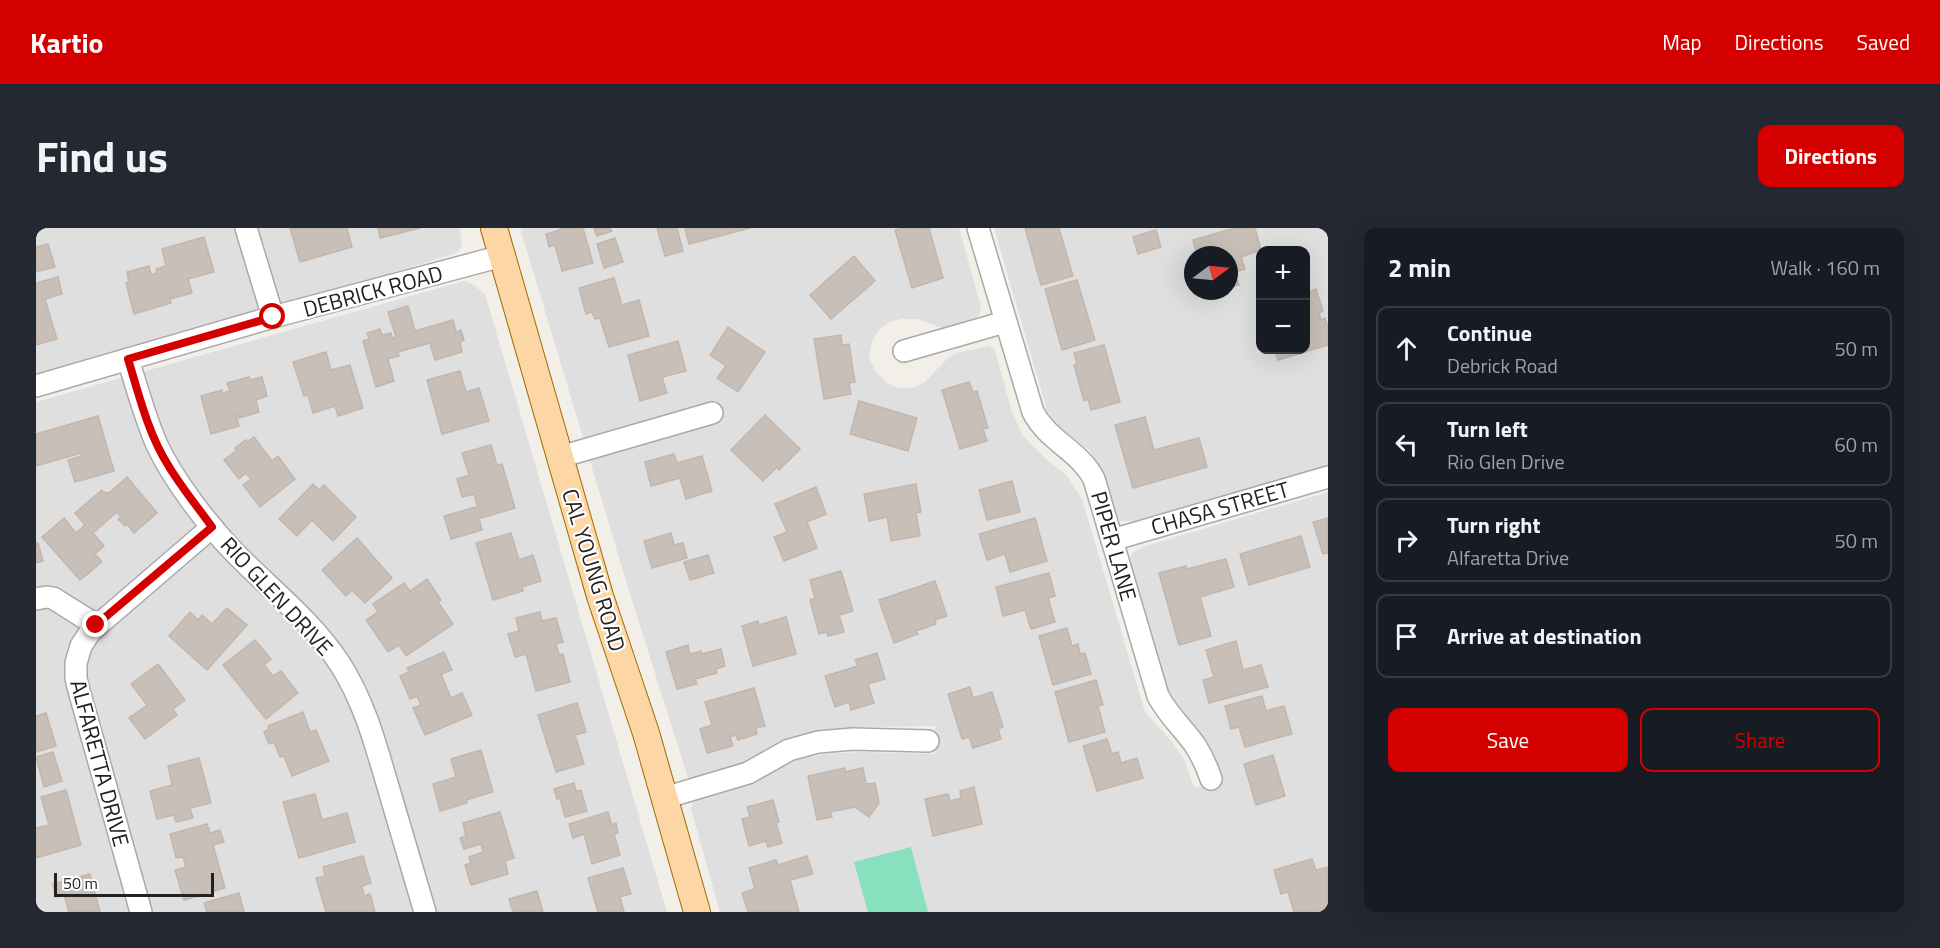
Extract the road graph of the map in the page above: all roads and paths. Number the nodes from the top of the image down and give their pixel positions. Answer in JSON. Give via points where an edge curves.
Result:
{"nodes":[{"id":1,"x":246,"y":228,"type":"edge"},
{"id":2,"x":494,"y":228,"type":"edge"},
{"id":3,"x":978,"y":228,"type":"edge"},
{"id":4,"x":502,"y":256,"type":"junction"},
{"id":5,"x":273,"y":317,"type":"junction"},
{"id":6,"x":1005,"y":322,"type":"junction"},
{"id":7,"x":904,"y":351,"type":"dead end"},
{"id":8,"x":128,"y":359,"type":"junction"},
{"id":9,"x":36,"y":386,"type":"edge"},
{"id":10,"x":712,"y":413,"type":"dead end"},
{"id":11,"x":560,"y":457,"type":"junction"},
{"id":12,"x":1328,"y":477,"type":"edge"},
{"id":13,"x":212,"y":527,"type":"junction"},
{"id":14,"x":1112,"y":540,"type":"junction"},
{"id":15,"x":36,"y":599,"type":"edge"},
{"id":16,"x":96,"y":625,"type":"junction"},
{"id":17,"x":928,"y":741,"type":"dead end"},
{"id":18,"x":1211,"y":779,"type":"dead end"},
{"id":19,"x":664,"y":798,"type":"junction"},
{"id":20,"x":141,"y":912,"type":"edge"},
{"id":21,"x":425,"y":912,"type":"edge"},
{"id":22,"x":697,"y":912,"type":"edge"}],
"edges":[{"from":1,"to":5,"type":"street"},
{"from":2,"to":4,"type":"main road","name":"CAL YOUNG ROAD"},
{"from":3,"to":6,"type":"street","name":"PIPER LANE"},
{"from":4,"to":5,"type":"street","name":"DEBRICK ROAD"},
{"from":4,"to":11,"type":"main road","name":"CAL YOUNG ROAD"},
{"from":5,"to":8,"type":"street","name":"DEBRICK ROAD"},
{"from":6,"to":7,"type":"street"},
{"from":6,"to":14,"type":"street","name":"PIPER LANE","via":[[1033,412],[1050,436],[1090,471]]},
{"from":8,"to":9,"type":"street","name":"DEBRICK ROAD"},
{"from":8,"to":13,"type":"street","name":"RIO GLEN DRIVE","via":[[158,446]]},
{"from":10,"to":11,"type":"street"},
{"from":11,"to":19,"type":"main road","name":"CAL YOUNG ROAD"},
{"from":12,"to":14,"type":"street","name":"CHASA STREET"},
{"from":13,"to":16,"type":"street","name":"ALFARETTA DRIVE"},
{"from":13,"to":21,"type":"street","name":"RIO GLEN DRIVE","via":[[315,631],[350,680],[366,712]]},
{"from":14,"to":18,"type":"street","name":"PIPER LANE","via":[[1158,696],[1196,747]]},
{"from":15,"to":16,"type":"street","via":[[53,598]]},
{"from":16,"to":20,"type":"street","name":"ALFARETTA DRIVE","via":[[81,646],[76,678]]},
{"from":17,"to":19,"type":"street","via":[[836,739],[810,743],[748,773]]},
{"from":19,"to":22,"type":"main road","name":"CAL YOUNG ROAD"}]}
